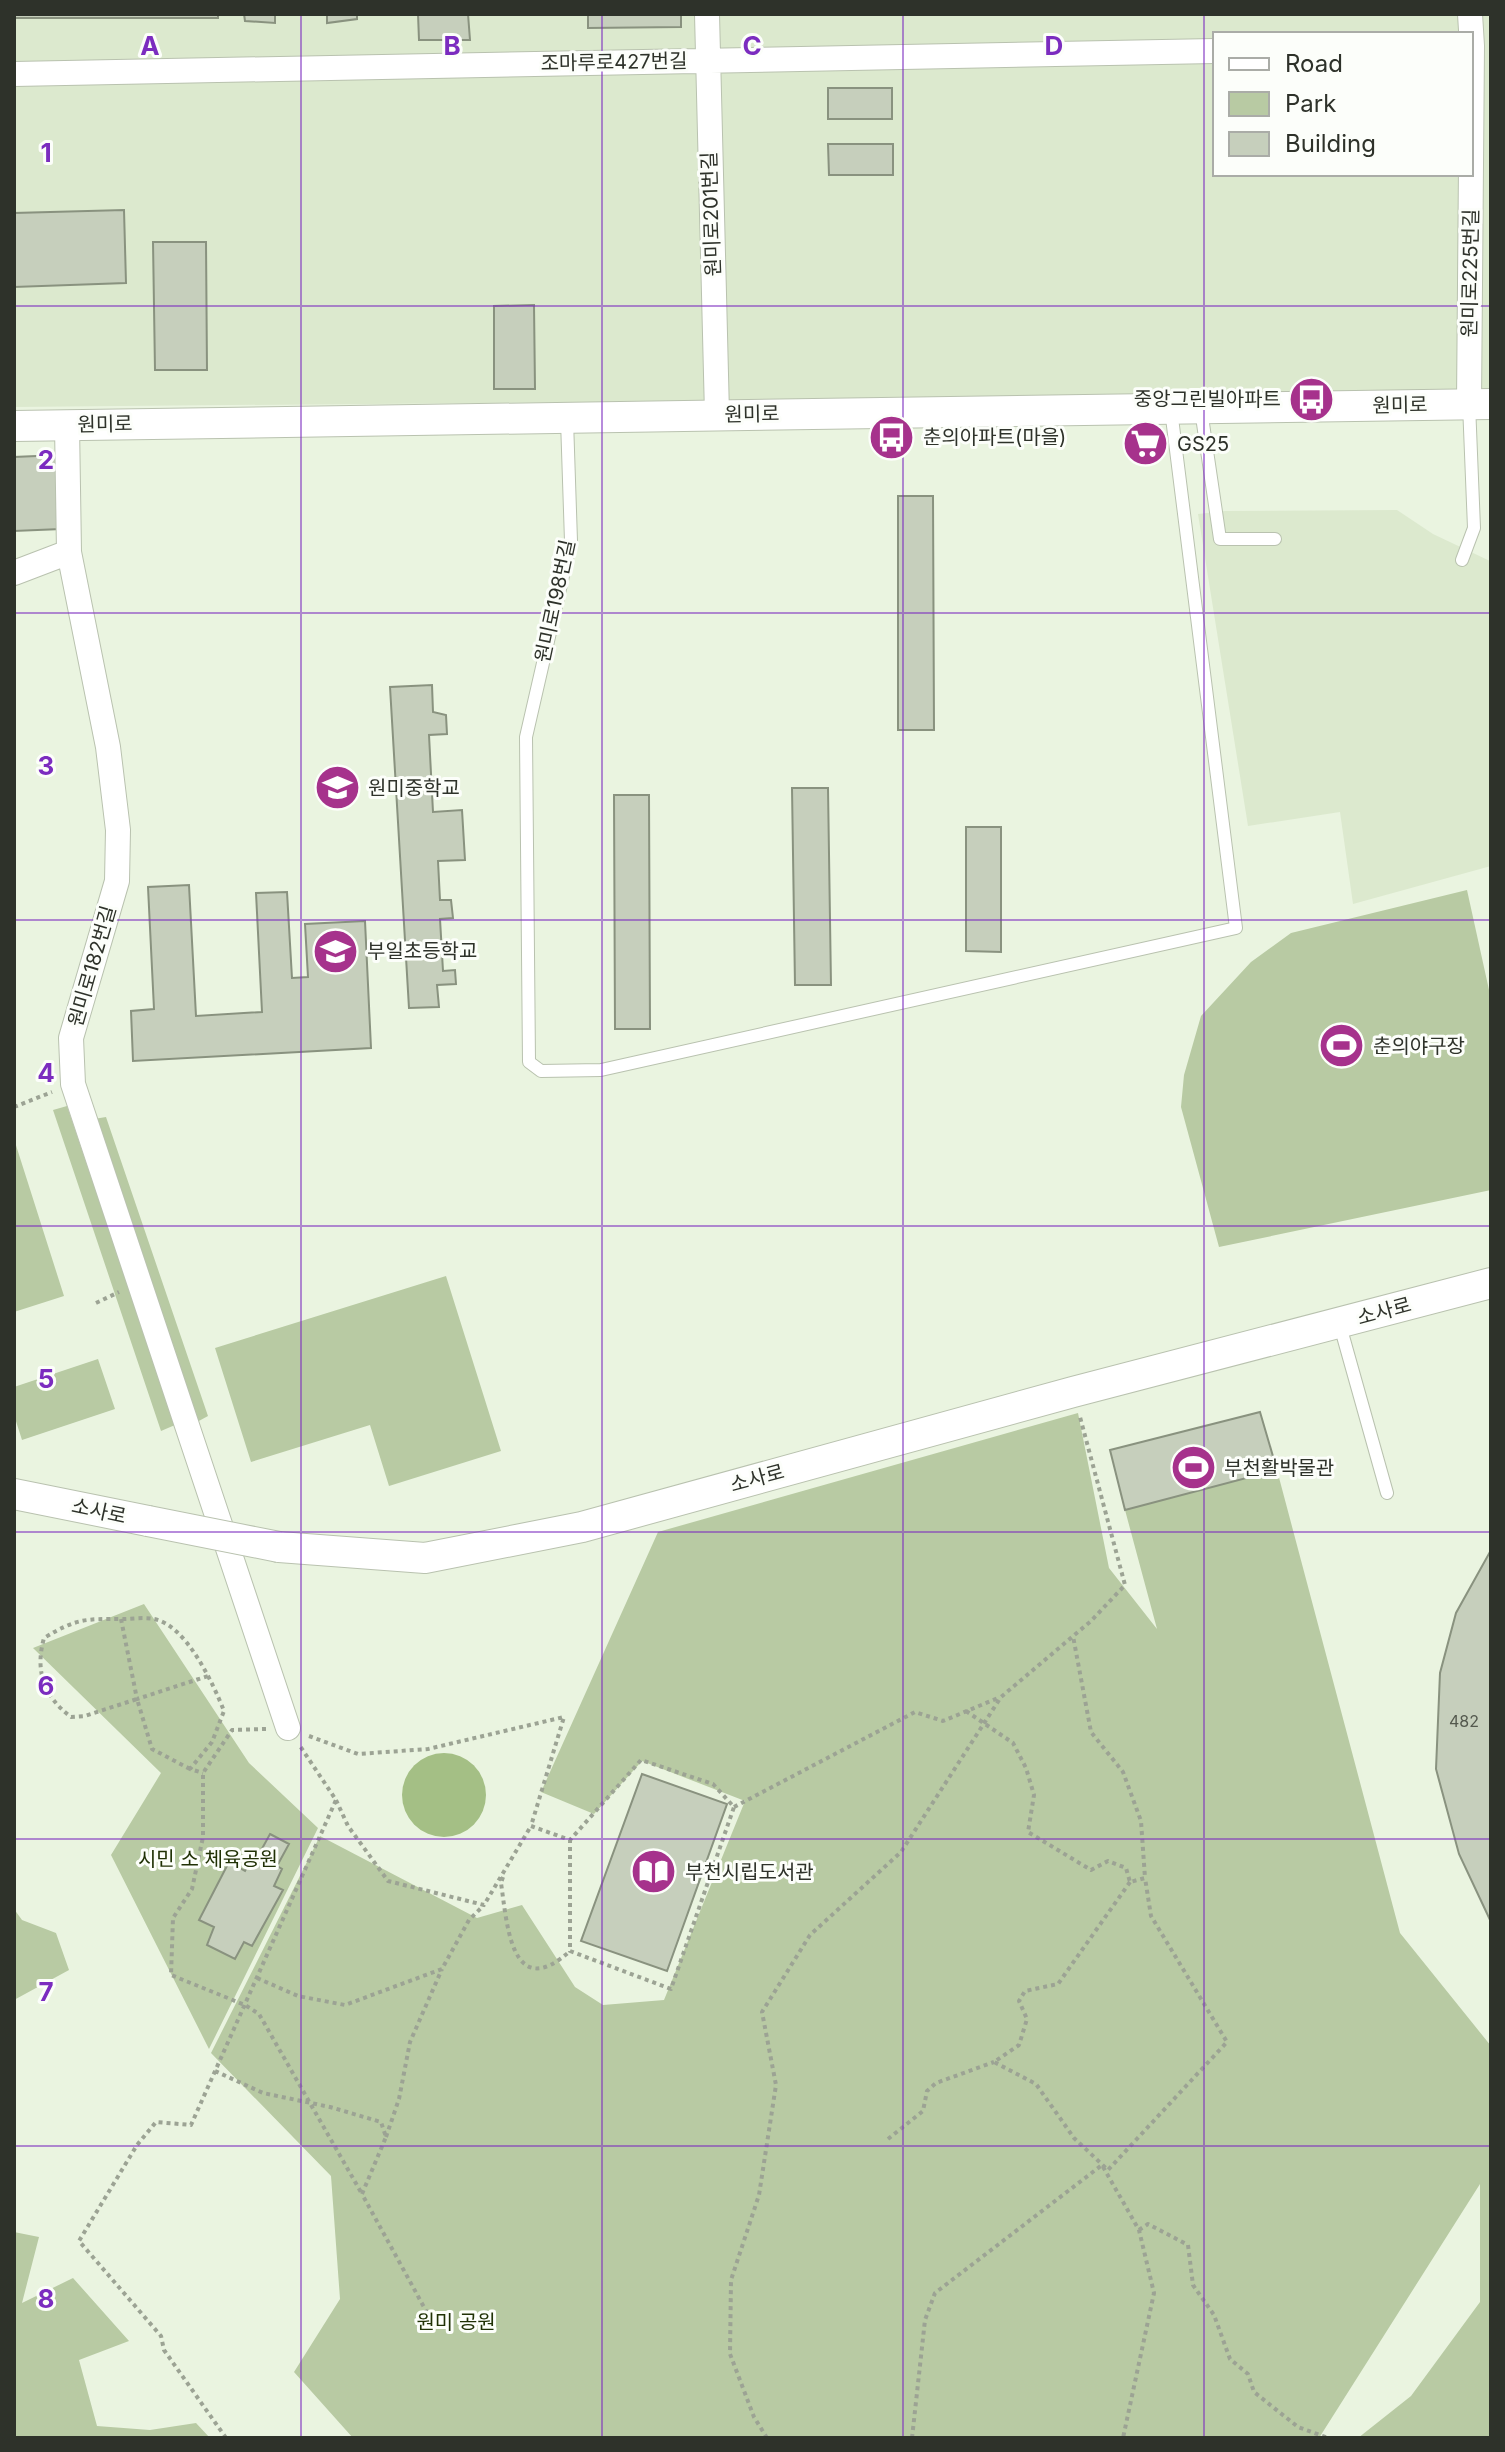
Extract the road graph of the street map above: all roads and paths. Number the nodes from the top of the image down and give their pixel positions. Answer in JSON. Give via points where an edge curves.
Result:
{"nodes":[{"id":1,"x":707,"y":14,"type":"edge"},
{"id":2,"x":1470,"y":14,"type":"edge"},
{"id":3,"x":1478,"y":45,"type":"edge"},
{"id":4,"x":1213,"y":51,"type":"edge"},
{"id":5,"x":707,"y":61,"type":"junction"},
{"id":6,"x":14,"y":74,"type":"edge"},
{"id":7,"x":1480,"y":404,"type":"edge"},
{"id":8,"x":1186,"y":407,"type":"junction"},
{"id":9,"x":717,"y":414,"type":"junction"},
{"id":10,"x":567,"y":417,"type":"junction"},
{"id":11,"x":67,"y":425,"type":"junction"},
{"id":12,"x":14,"y":426,"type":"edge"},
{"id":13,"x":1275,"y":539,"type":"dead end"},
{"id":14,"x":69,"y":552,"type":"junction"},
{"id":15,"x":1462,"y":560,"type":"dead end"},
{"id":16,"x":14,"y":573,"type":"edge"},
{"id":17,"x":73,"y":1084,"type":"junction"},
{"id":18,"x":14,"y":1107,"type":"edge"},
{"id":19,"x":1491,"y":1283,"type":"edge"},
{"id":20,"x":1339,"y":1322,"type":"junction"},
{"id":21,"x":1073,"y":1392,"type":"junction"},
{"id":22,"x":1387,"y":1493,"type":"dead end"},
{"id":23,"x":14,"y":1494,"type":"edge"},
{"id":24,"x":121,"y":1619,"type":"junction"},
{"id":25,"x":1073,"y":1636,"type":"junction"},
{"id":26,"x":208,"y":1676,"type":"junction"},
{"id":27,"x":1001,"y":1697,"type":"junction"},
{"id":28,"x":137,"y":1699,"type":"junction"},
{"id":29,"x":966,"y":1711,"type":"junction"},
{"id":30,"x":288,"y":1728,"type":"junction"},
{"id":31,"x":190,"y":1769,"type":"junction"},
{"id":32,"x":203,"y":1773,"type":"junction"},
{"id":33,"x":336,"y":1800,"type":"junction"},
{"id":34,"x":734,"y":1807,"type":"junction"},
{"id":35,"x":531,"y":1826,"type":"junction"},
{"id":36,"x":570,"y":1840,"type":"junction"},
{"id":37,"x":510,"y":1860,"type":"junction"},
{"id":38,"x":1145,"y":1878,"type":"junction"},
{"id":39,"x":1130,"y":1882,"type":"junction"},
{"id":40,"x":484,"y":1905,"type":"junction"},
{"id":41,"x":570,"y":1951,"type":"junction"},
{"id":42,"x":442,"y":1969,"type":"junction"},
{"id":43,"x":257,"y":1978,"type":"junction"},
{"id":44,"x":245,"y":2005,"type":"junction"},
{"id":45,"x":994,"y":2062,"type":"junction"},
{"id":46,"x":215,"y":2071,"type":"junction"},
{"id":47,"x":310,"y":2103,"type":"junction"},
{"id":48,"x":386,"y":2137,"type":"junction"},
{"id":49,"x":888,"y":2139,"type":"dead end"},
{"id":50,"x":1102,"y":2165,"type":"junction"},
{"id":51,"x":362,"y":2194,"type":"junction"},
{"id":52,"x":1139,"y":2230,"type":"junction"},
{"id":53,"x":436,"y":2329,"type":"dead end"},
{"id":54,"x":226,"y":2438,"type":"edge"},
{"id":55,"x":767,"y":2438,"type":"edge"},
{"id":56,"x":912,"y":2438,"type":"edge"},
{"id":57,"x":1123,"y":2438,"type":"edge"},
{"id":58,"x":1328,"y":2438,"type":"edge"}],
"edges":[{"from":1,"to":5,"type":"street","name":"원미로201번길"},
{"from":2,"to":3,"type":"street","name":"원미로225번길"},
{"from":3,"to":7,"type":"street","name":"원미로225번길"},
{"from":4,"to":5,"type":"street","name":"조마루로427번길"},
{"from":5,"to":6,"type":"street","name":"조마루로427번길"},
{"from":5,"to":9,"type":"street","name":"원미로201번길"},
{"from":7,"to":8,"type":"street","name":"원미로"},
{"from":7,"to":15,"type":"lane","via":[[1474,528]]},
{"from":8,"to":9,"type":"street","name":"원미로"},
{"from":8,"to":10,"type":"lane","name":"원미로198번길","via":[[1236,928],[601,1070],[541,1071],[529,1062],[526,737],[571,541]]},
{"from":8,"to":13,"type":"lane","via":[[1220,539]]},
{"from":9,"to":10,"type":"street","name":"원미로"},
{"from":10,"to":11,"type":"street","name":"원미로"},
{"from":11,"to":12,"type":"street","name":"원미로"},
{"from":11,"to":14,"type":"street","name":"원미로182번길"},
{"from":14,"to":16,"type":"street"},
{"from":14,"to":17,"type":"street","name":"원미로182번길","via":[[108,747],[118,830],[117,881],[71,1038]]},
{"from":17,"to":18,"type":"path"},
{"from":17,"to":30,"type":"street","name":"원미로182번길"},
{"from":19,"to":20,"type":"street","name":"소사로"},
{"from":20,"to":21,"type":"street","name":"소사로"},
{"from":20,"to":22,"type":"lane"},
{"from":21,"to":23,"type":"street","name":"소사로","bridge":true,"via":[[582,1527],[425,1558],[279,1547]]},
{"from":21,"to":25,"type":"path","via":[[1125,1585]]},
{"from":24,"to":26,"type":"path","via":[[169,1625]]},
{"from":24,"to":28,"type":"path"},
{"from":24,"to":28,"type":"path","via":[[91,1618],[64,1626],[44,1638],[38,1658],[45,1687],[71,1717]]},
{"from":25,"to":27,"type":"path"},
{"from":25,"to":38,"type":"path","via":[[1091,1732],[1123,1772],[1141,1821]]},
{"from":26,"to":28,"type":"path"},
{"from":26,"to":31,"type":"path","via":[[224,1711],[212,1742]]},
{"from":27,"to":29,"type":"path"},
{"from":27,"to":55,"type":"path","via":[[901,1852],[810,1935],[762,2012],[776,2085],[759,2195],[731,2280],[730,2354]]},
{"from":28,"to":31,"type":"path","via":[[152,1749]]},
{"from":29,"to":34,"type":"path","via":[[943,1721],[915,1712]]},
{"from":29,"to":39,"type":"path","via":[[1013,1743],[1026,1768],[1034,1795],[1028,1832],[1091,1870],[1108,1861],[1126,1868]]},
{"from":30,"to":32,"type":"path","via":[[232,1730]]},
{"from":30,"to":33,"type":"path"},
{"from":30,"to":35,"type":"path","via":[[358,1754],[428,1749],[564,1717]]},
{"from":31,"to":32,"type":"path"},
{"from":32,"to":44,"type":"path","via":[[203,1837],[192,1889],[173,1918],[171,1975]]},
{"from":33,"to":40,"type":"path","via":[[388,1881]]},
{"from":33,"to":43,"type":"path"},
{"from":34,"to":36,"type":"path","via":[[713,1784],[641,1760]]},
{"from":34,"to":41,"type":"path","via":[[671,1989]]},
{"from":35,"to":36,"type":"path"},
{"from":35,"to":37,"type":"path"},
{"from":36,"to":41,"type":"path"},
{"from":37,"to":40,"type":"path"},
{"from":37,"to":41,"type":"path","via":[[501,1883],[512,1949],[522,1964],[538,1968],[556,1964]]},
{"from":38,"to":39,"type":"path"},
{"from":38,"to":50,"type":"path","via":[[1151,1916],[1227,2042],[1108,2170]]},
{"from":39,"to":45,"type":"path","via":[[1058,1984],[1025,1991],[1019,2001],[1027,2019],[1019,2045]]},
{"from":40,"to":42,"type":"path","via":[[469,1920]]},
{"from":42,"to":43,"type":"path","via":[[345,2005],[298,1996]]},
{"from":42,"to":48,"type":"path","via":[[410,2042]]},
{"from":43,"to":44,"type":"path"},
{"from":44,"to":46,"type":"path"},
{"from":44,"to":47,"type":"path","via":[[259,2014]]},
{"from":45,"to":49,"type":"path","via":[[936,2083],[927,2091],[923,2111]]},
{"from":45,"to":50,"type":"path","via":[[1036,2084],[1074,2138]]},
{"from":46,"to":47,"type":"path","via":[[263,2093]]},
{"from":46,"to":54,"type":"path","via":[[191,2125],[156,2122],[79,2241],[161,2336],[164,2350]]},
{"from":47,"to":48,"type":"path","via":[[381,2122]]},
{"from":47,"to":51,"type":"path"},
{"from":48,"to":51,"type":"path"},
{"from":50,"to":52,"type":"path"},
{"from":50,"to":56,"type":"path","via":[[935,2293],[925,2320]]},
{"from":51,"to":53,"type":"path"},
{"from":52,"to":57,"type":"path","via":[[1154,2293]]},
{"from":52,"to":58,"type":"path","via":[[1148,2224],[1188,2245],[1193,2285],[1214,2315],[1230,2359],[1248,2374],[1254,2392],[1298,2427]]}]}
